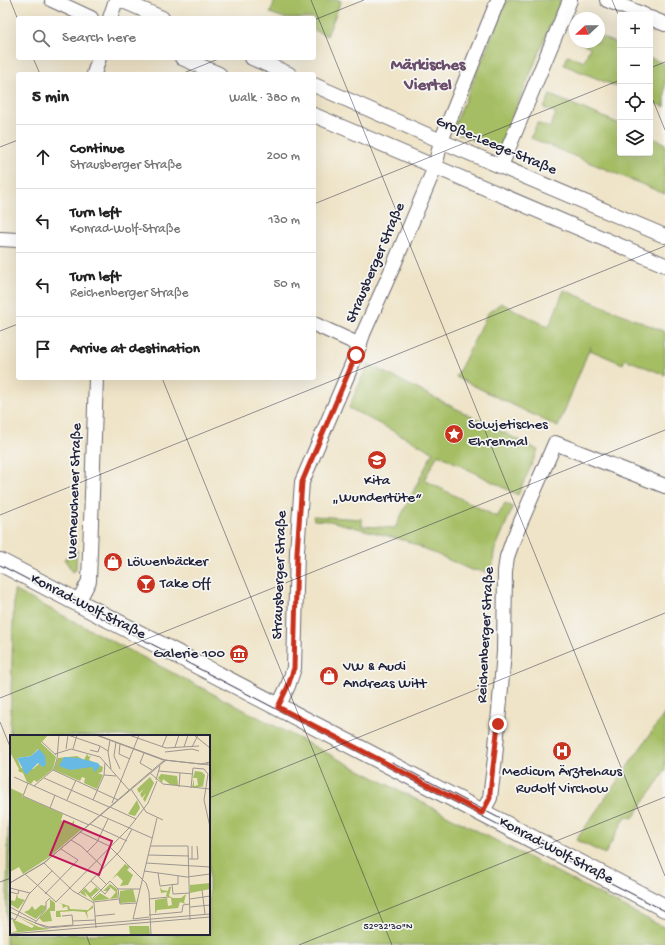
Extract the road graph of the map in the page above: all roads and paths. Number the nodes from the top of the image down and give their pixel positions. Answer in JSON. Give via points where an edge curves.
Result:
{"nodes":[{"id":1,"x":52,"y":0,"type":"edge"},
{"id":2,"x":116,"y":0,"type":"edge"},
{"id":3,"x":121,"y":0,"type":"edge"},
{"id":4,"x":498,"y":0,"type":"edge"},
{"id":5,"x":570,"y":0,"type":"edge"},
{"id":6,"x":607,"y":0,"type":"edge"},
{"id":7,"x":637,"y":12,"type":"edge"},
{"id":8,"x":87,"y":16,"type":"edge"},
{"id":9,"x":111,"y":16,"type":"edge"},
{"id":10,"x":157,"y":16,"type":"edge"},
{"id":11,"x":653,"y":19,"type":"edge"},
{"id":12,"x":665,"y":24,"type":"edge"},
{"id":13,"x":98,"y":60,"type":"edge"},
{"id":14,"x":187,"y":60,"type":"edge"},
{"id":15,"x":257,"y":60,"type":"edge"},
{"id":16,"x":95,"y":72,"type":"edge"},
{"id":17,"x":214,"y":72,"type":"edge"},
{"id":18,"x":284,"y":72,"type":"edge"},
{"id":19,"x":316,"y":86,"type":"edge"},
{"id":20,"x":316,"y":116,"type":"edge"},
{"id":21,"x":441,"y":141,"type":"junction"},
{"id":22,"x":500,"y":166,"type":"junction"},
{"id":23,"x":435,"y":167,"type":"junction"},
{"id":24,"x":665,"y":236,"type":"edge"},
{"id":25,"x":0,"y":239,"type":"edge"},
{"id":26,"x":16,"y":240,"type":"edge"},
{"id":27,"x":665,"y":265,"type":"edge"},
{"id":28,"x":316,"y":325,"type":"edge"},
{"id":29,"x":360,"y":345,"type":"junction"},
{"id":30,"x":96,"y":380,"type":"edge"},
{"id":31,"x":665,"y":486,"type":"edge"},
{"id":32,"x":0,"y":562,"type":"edge"},
{"id":33,"x":78,"y":602,"type":"junction"},
{"id":34,"x":278,"y":707,"type":"junction"},
{"id":35,"x":482,"y":813,"type":"junction"},
{"id":36,"x":665,"y":908,"type":"edge"}],
"edges":[{"from":1,"to":8,"type":"street"},
{"from":2,"to":9,"type":"street"},
{"from":3,"to":10,"type":"street"},
{"from":4,"to":21,"type":"street","name":"Strausberger Straße"},
{"from":5,"to":22,"type":"street"},
{"from":6,"to":7,"type":"street"},
{"from":11,"to":12,"type":"street"},
{"from":13,"to":16,"type":"street"},
{"from":14,"to":17,"type":"street"},
{"from":15,"to":18,"type":"street"},
{"from":19,"to":21,"type":"street","name":"Große-Leege-Straße"},
{"from":20,"to":23,"type":"street"},
{"from":21,"to":22,"type":"street","name":"Große-Leege-Straße"},
{"from":21,"to":23,"type":"street","name":"Strausberger Straße"},
{"from":22,"to":24,"type":"street","name":"Große-Leege-Straße"},
{"from":23,"to":27,"type":"street"},
{"from":23,"to":29,"type":"street","name":"Strausberger Straße"},
{"from":25,"to":26,"type":"street"},
{"from":28,"to":29,"type":"street"},
{"from":29,"to":34,"type":"street","name":"Strausberger Straße","via":[[302,482],[294,668]]},
{"from":30,"to":33,"type":"street","name":"Werneuchener Straße","via":[[88,581]]},
{"from":31,"to":35,"type":"street","name":"Reichenberger Straße","via":[[555,443],[513,540],[504,571],[504,652],[495,758],[490,798]]},
{"from":32,"to":33,"type":"main road","name":"Konrad-Wolf-Straße"},
{"from":33,"to":34,"type":"main road","name":"Konrad-Wolf-Straße"},
{"from":34,"to":35,"type":"main road","name":"Konrad-Wolf-Straße"},
{"from":35,"to":36,"type":"main road","name":"Konrad-Wolf-Straße"}]}
